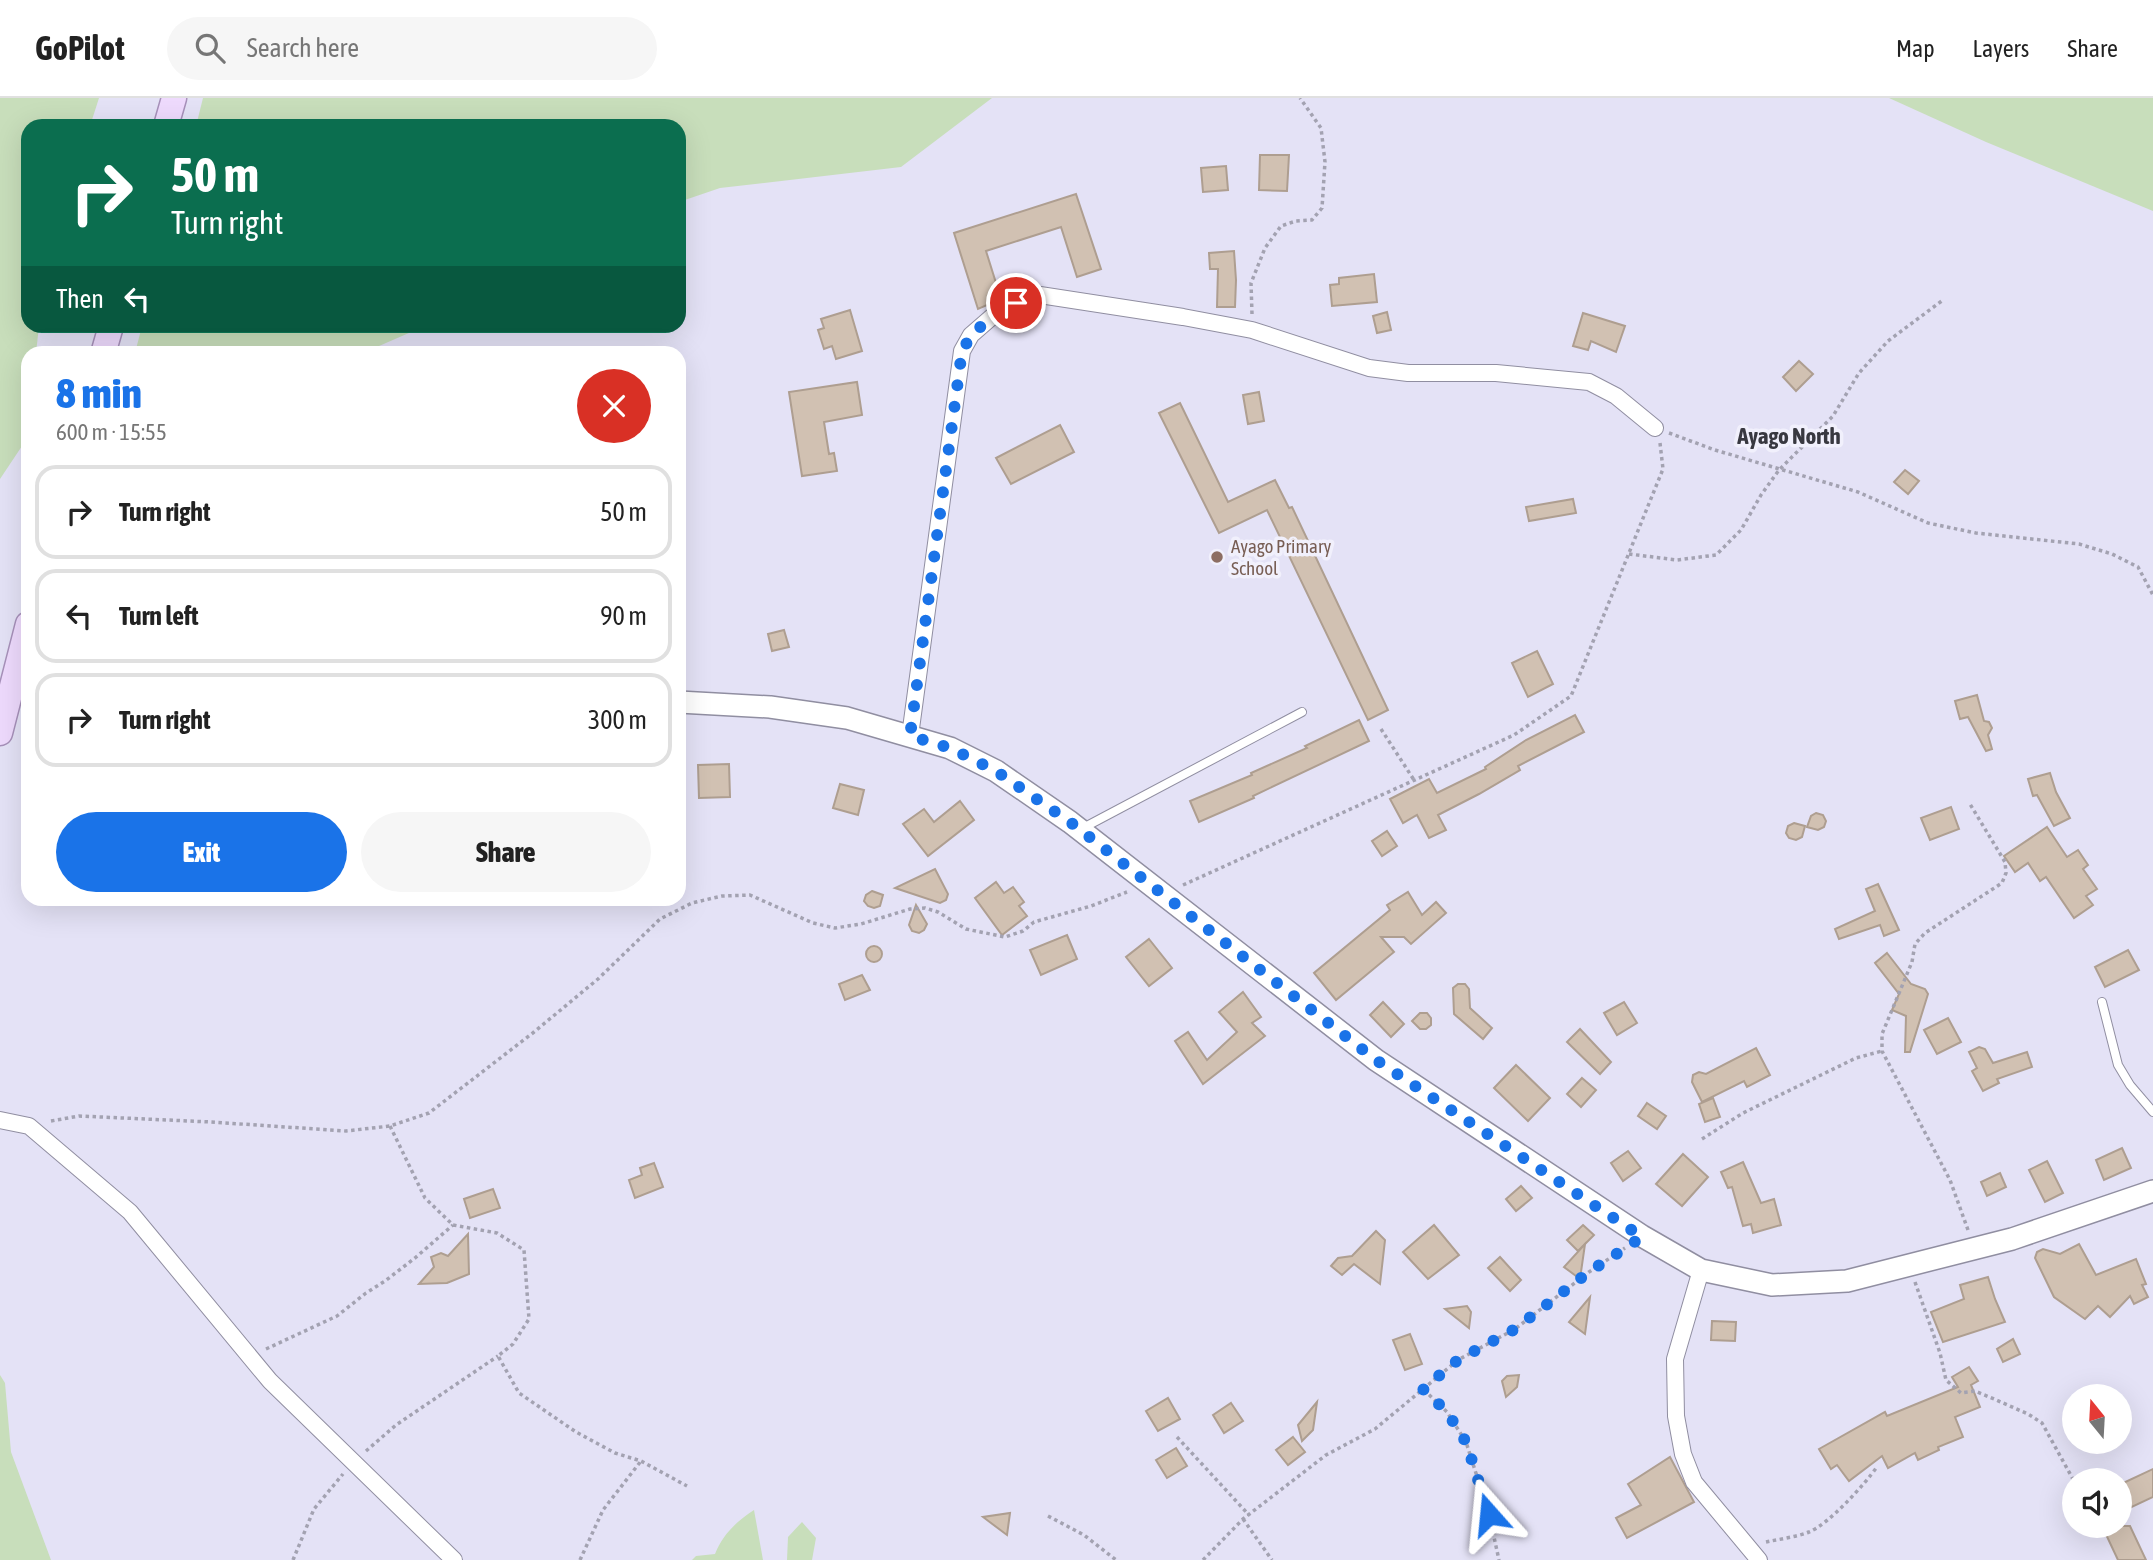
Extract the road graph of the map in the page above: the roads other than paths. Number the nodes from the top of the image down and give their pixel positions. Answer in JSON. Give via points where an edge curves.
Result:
{"nodes":[{"id":1,"x":174,"y":98,"type":"edge"},
{"id":2,"x":168,"y":119,"type":"edge"},
{"id":3,"x":1655,"y":428,"type":"road end"},
{"id":4,"x":21,"y":673,"type":"edge"},
{"id":5,"x":18,"y":694,"type":"edge"},
{"id":6,"x":686,"y":702,"type":"edge"},
{"id":7,"x":1302,"y":712,"type":"dead end"},
{"id":8,"x":0,"y":733,"type":"edge"},
{"id":9,"x":910,"y":736,"type":"junction"},
{"id":10,"x":1080,"y":830,"type":"junction"},
{"id":11,"x":2102,"y":1002,"type":"dead end"},
{"id":12,"x":2153,"y":1112,"type":"edge"},
{"id":13,"x":0,"y":1120,"type":"edge"},
{"id":14,"x":2153,"y":1191,"type":"edge"},
{"id":15,"x":1701,"y":1270,"type":"junction"},
{"id":16,"x":454,"y":1560,"type":"edge"},
{"id":17,"x":1759,"y":1560,"type":"edge"}],
"edges":[{"from":1,"to":2,"type":"main road"},
{"from":3,"to":9,"type":"street","via":[[1616,396],[1589,382],[1369,368],[1252,330],[1040,295],[1016,303],[971,335],[962,351]]},
{"from":4,"to":5,"type":"main road"},
{"from":5,"to":8,"type":"main road"},
{"from":6,"to":9,"type":"street","via":[[848,718]]},
{"from":7,"to":10,"type":"lane"},
{"from":9,"to":10,"type":"street","via":[[950,748],[996,771]]},
{"from":10,"to":15,"type":"street","via":[[1376,1060],[1642,1237]]},
{"from":11,"to":12,"type":"lane","via":[[2118,1065]]},
{"from":13,"to":16,"type":"street","via":[[29,1126],[130,1212],[270,1381]]},
{"from":14,"to":15,"type":"street","via":[[2012,1239],[1847,1281],[1772,1285]]},
{"from":15,"to":17,"type":"street","via":[[1675,1359],[1676,1416],[1683,1454],[1694,1482]]}]}
